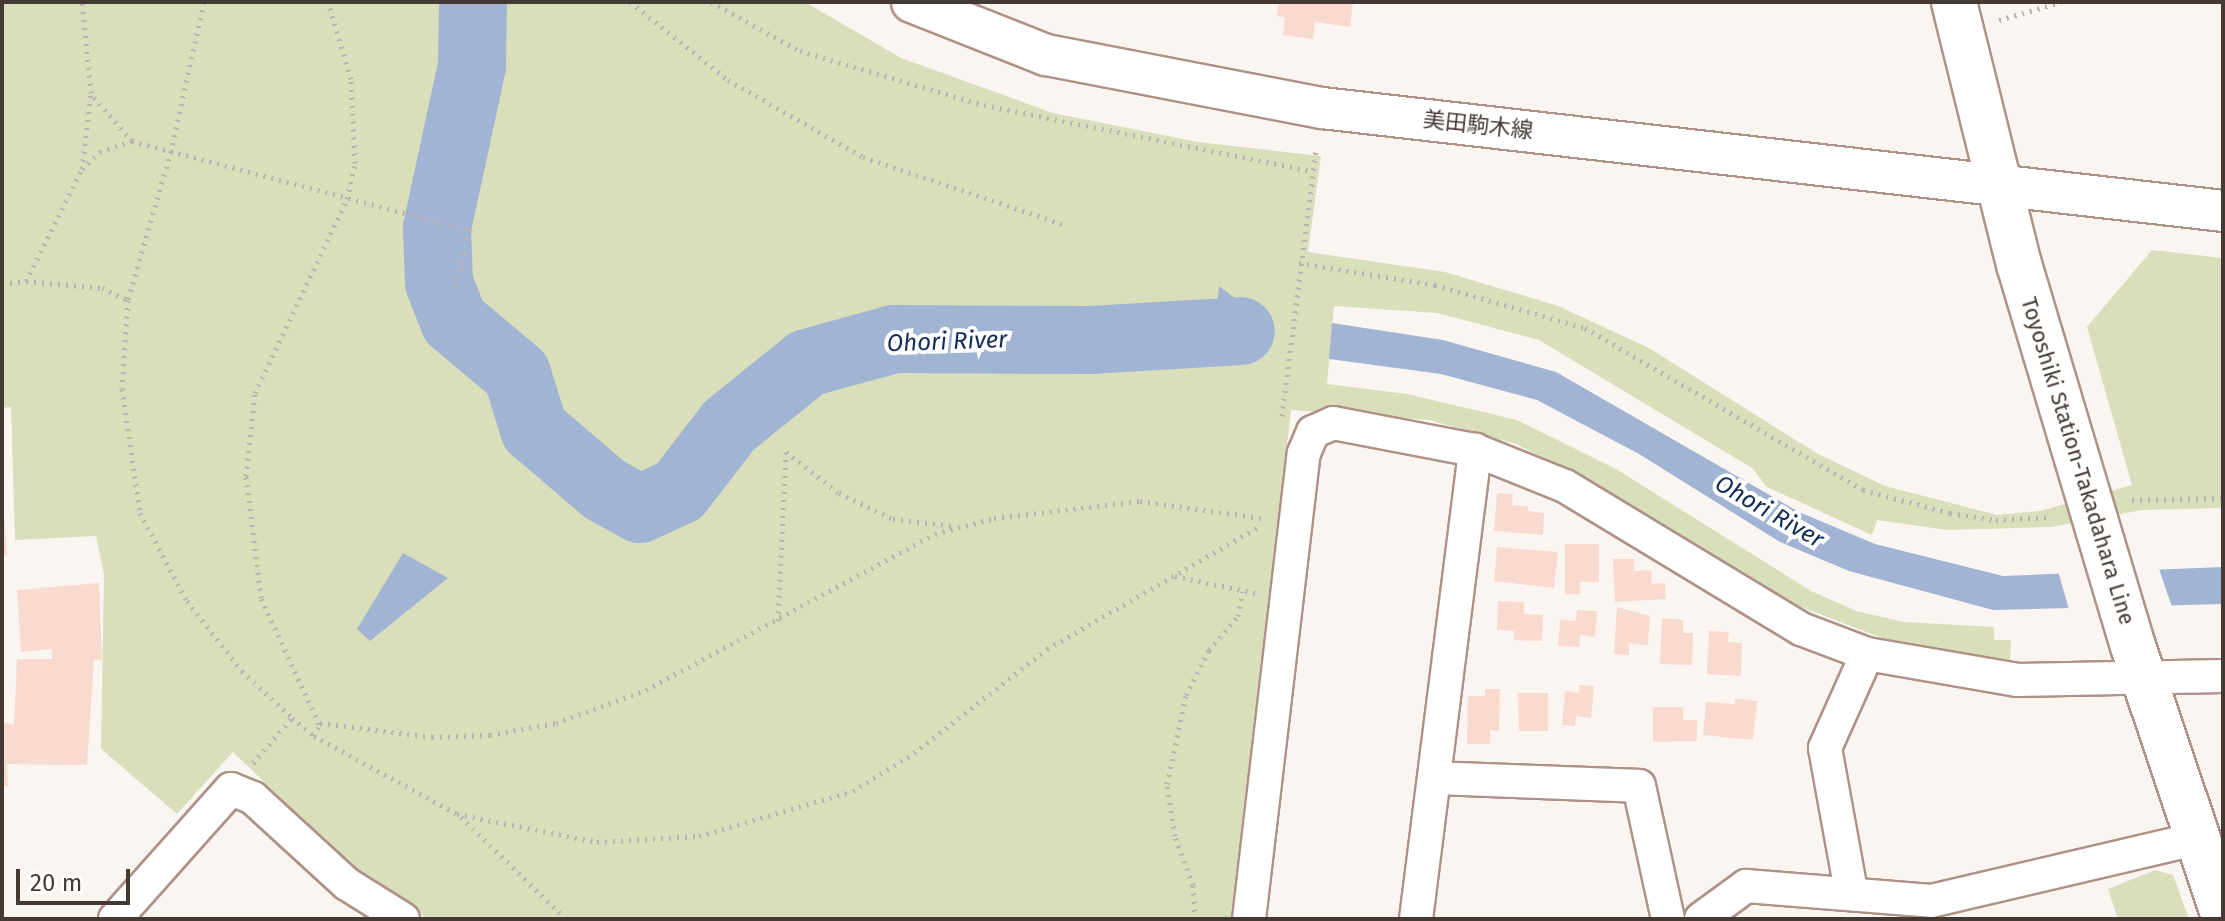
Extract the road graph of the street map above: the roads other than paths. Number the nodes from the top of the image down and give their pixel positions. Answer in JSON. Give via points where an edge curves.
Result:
{"nodes":[{"id":1,"x":912,"y":2,"type":"edge"},
{"id":2,"x":1954,"y":2,"type":"edge"},
{"id":3,"x":1998,"y":182,"type":"junction"},
{"id":4,"x":2223,"y":211,"type":"edge"},
{"id":5,"x":1475,"y":450,"type":"junction"},
{"id":6,"x":1867,"y":654,"type":"junction"},
{"id":7,"x":2138,"y":662,"type":"junction"},
{"id":8,"x":2223,"y":676,"type":"edge"},
{"id":9,"x":1434,"y":778,"type":"junction"},
{"id":10,"x":2200,"y":838,"type":"junction"},
{"id":11,"x":1860,"y":901,"type":"edge"},
{"id":12,"x":2222,"y":906,"type":"edge"},
{"id":13,"x":115,"y":919,"type":"edge"},
{"id":14,"x":403,"y":919,"type":"edge"},
{"id":15,"x":1249,"y":919,"type":"edge"},
{"id":16,"x":1416,"y":919,"type":"edge"},
{"id":17,"x":1668,"y":919,"type":"edge"},
{"id":18,"x":1701,"y":919,"type":"edge"}],
"edges":[{"from":1,"to":3,"type":"street","name":"美田駒木線","via":[[1046,55],[1322,108]]},
{"from":2,"to":3,"type":"main road","name":"Toyoshiki Station-Takadahara Line"},
{"from":3,"to":4,"type":"street","name":"美田駒木線"},
{"from":3,"to":7,"type":"main road","name":"Toyoshiki Station-Takadahara Line","via":[[2112,515]]},
{"from":5,"to":6,"type":"street","via":[[1565,486],[1801,629]]},
{"from":5,"to":9,"type":"street"},
{"from":5,"to":15,"type":"street","via":[[1369,427],[1333,423],[1313,432],[1304,453]]},
{"from":6,"to":7,"type":"street","via":[[2017,680]]},
{"from":6,"to":11,"type":"street","via":[[1825,748]]},
{"from":7,"to":8,"type":"street"},
{"from":7,"to":10,"type":"main road","name":"Toyoshiki Station-Takadahara Line"},
{"from":9,"to":16,"type":"street"},
{"from":9,"to":17,"type":"street","via":[[1639,786]]},
{"from":10,"to":11,"type":"street","via":[[1931,901]]},
{"from":10,"to":12,"type":"main road","name":"Toyoshiki Station-Takadahara Line"},
{"from":11,"to":18,"type":"street","via":[[1746,886]]},
{"from":13,"to":14,"type":"street","via":[[231,789],[253,798],[347,884]]}]}
